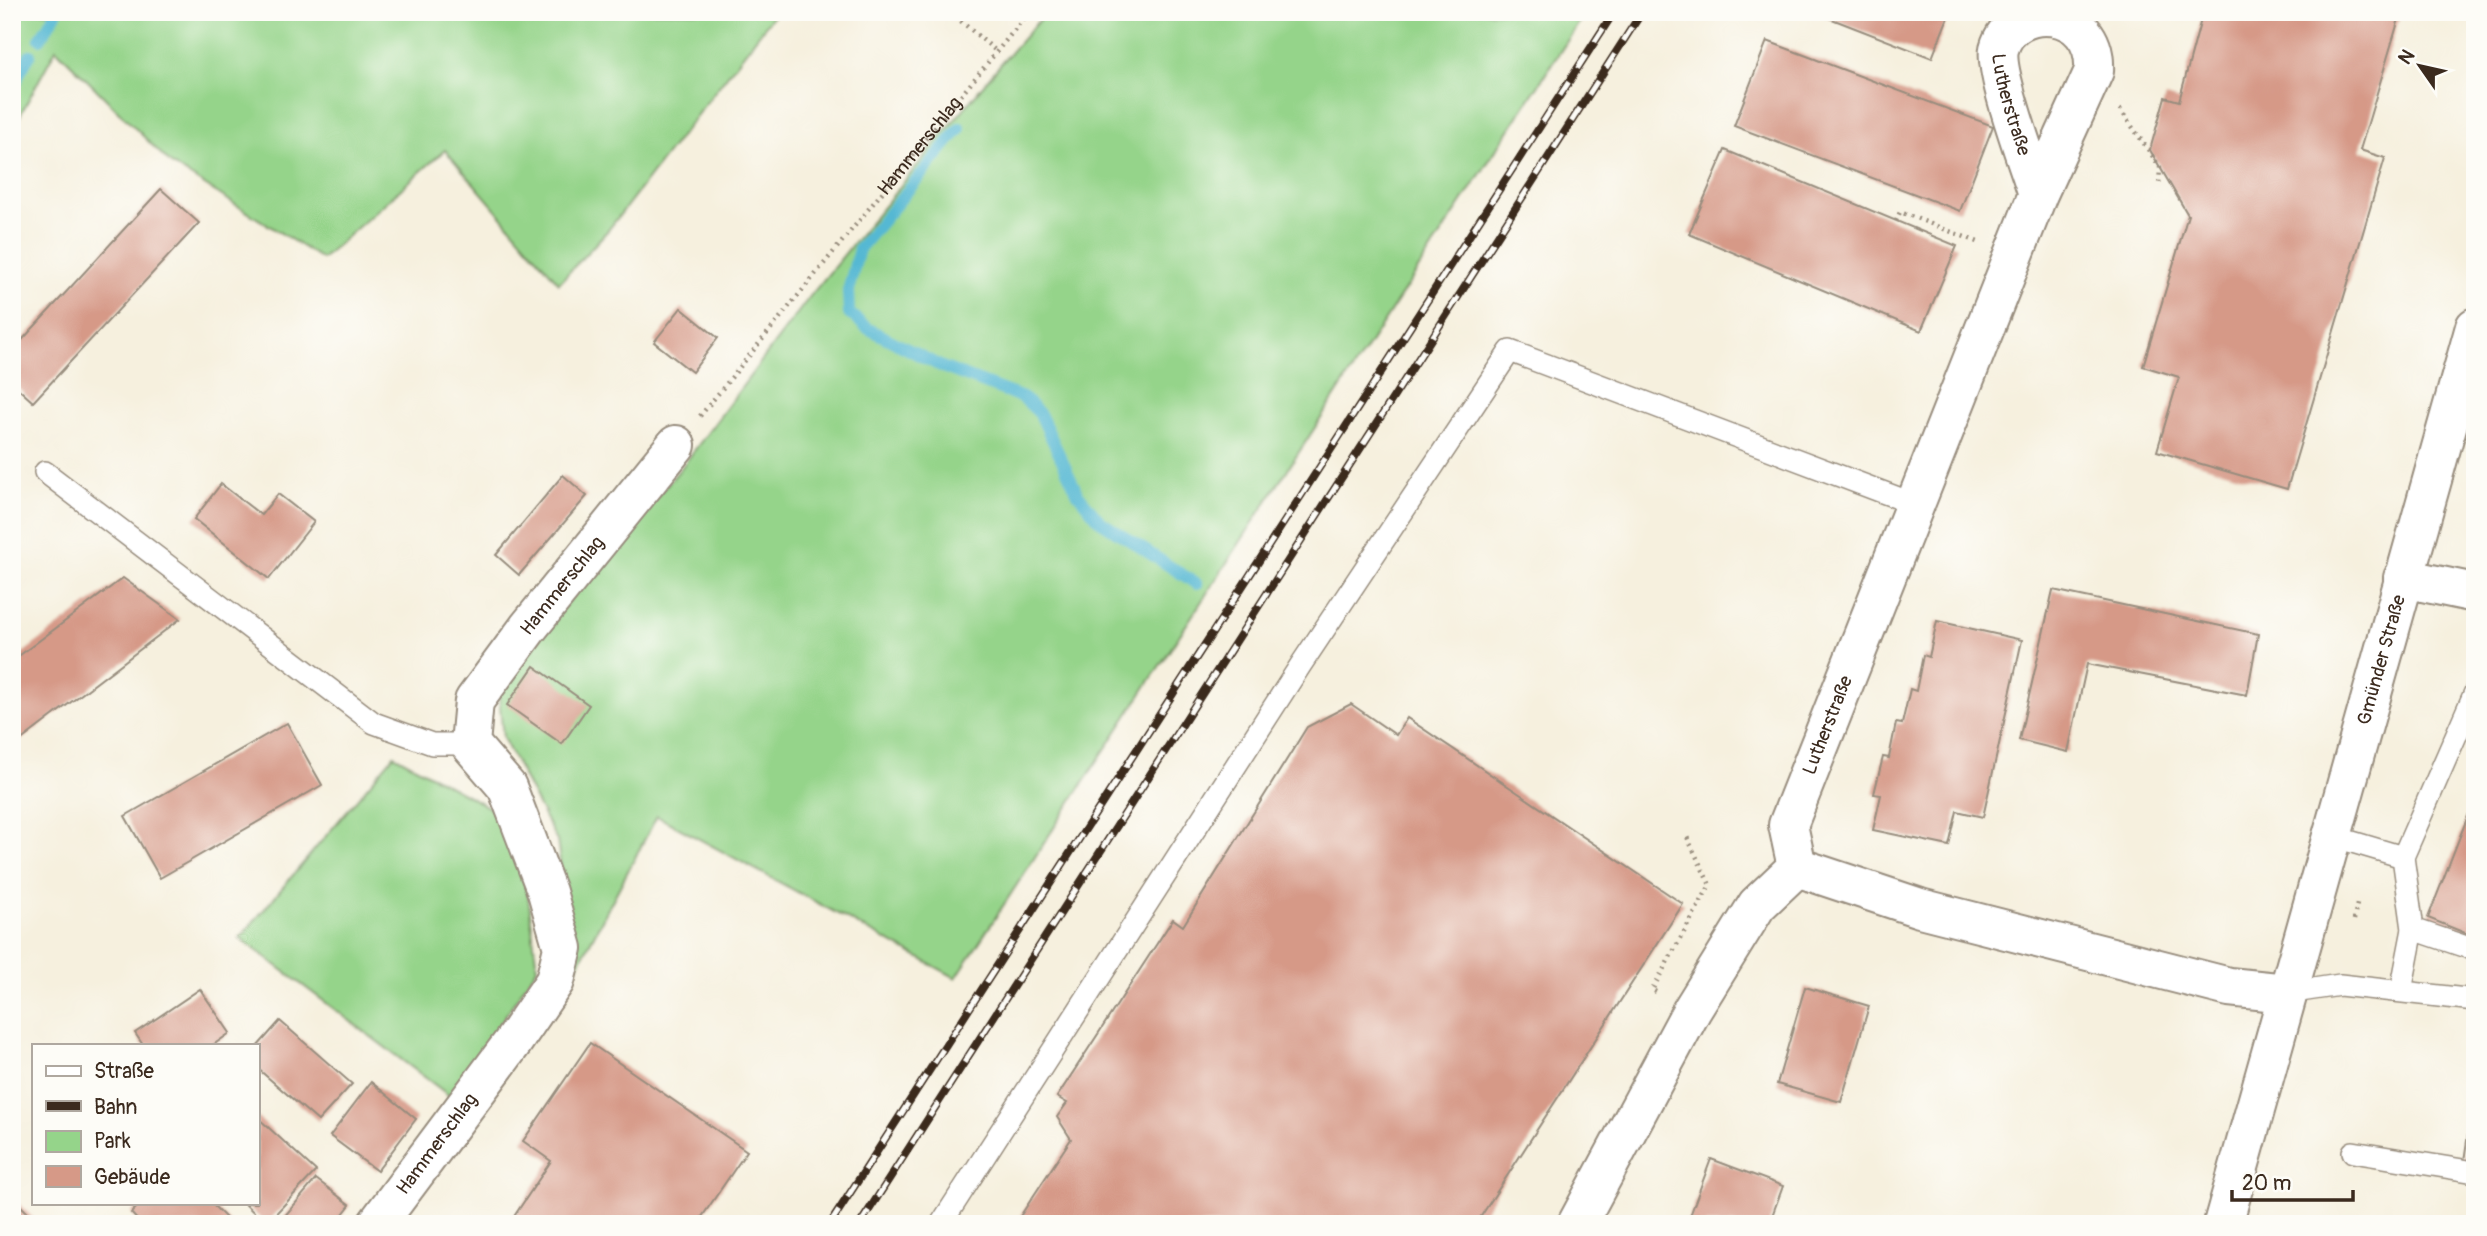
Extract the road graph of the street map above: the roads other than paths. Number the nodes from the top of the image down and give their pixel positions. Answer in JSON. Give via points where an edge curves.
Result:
{"nodes":[{"id":1,"x":2038,"y":194,"type":"junction"},
{"id":2,"x":2475,"y":327,"type":"edge"},
{"id":3,"x":676,"y":446,"type":"road end"},
{"id":4,"x":45,"y":472,"type":"dead end"},
{"id":5,"x":1914,"y":504,"type":"junction"},
{"id":6,"x":2403,"y":578,"type":"junction"},
{"id":7,"x":2475,"y":593,"type":"edge"},
{"id":8,"x":2475,"y":692,"type":"edge"},
{"id":9,"x":470,"y":744,"type":"junction"},
{"id":10,"x":2332,"y":836,"type":"junction"},
{"id":11,"x":2403,"y":857,"type":"junction"},
{"id":12,"x":1797,"y":867,"type":"junction"},
{"id":13,"x":2413,"y":929,"type":"junction"},
{"id":14,"x":2475,"y":950,"type":"edge"},
{"id":15,"x":2401,"y":991,"type":"junction"},
{"id":16,"x":2287,"y":993,"type":"junction"},
{"id":17,"x":2475,"y":1000,"type":"edge"},
{"id":18,"x":2353,"y":1152,"type":"dead end"},
{"id":19,"x":2475,"y":1172,"type":"edge"},
{"id":20,"x":377,"y":1224,"type":"edge"},
{"id":21,"x":942,"y":1224,"type":"edge"},
{"id":22,"x":1577,"y":1224,"type":"edge"},
{"id":23,"x":2223,"y":1224,"type":"edge"}],
"edges":[{"from":1,"to":1,"type":"street","name":"Lutherstraße","via":[[2094,71],[2091,46],[2066,15],[2026,16],[2013,24],[1999,49],[2000,72]]},
{"from":1,"to":5,"type":"street","name":"Lutherstraße"},
{"from":2,"to":6,"type":"street","name":"Gmünder Straße"},
{"from":3,"to":9,"type":"street","name":"Hammerschlag","via":[[536,617],[474,701]]},
{"from":4,"to":9,"type":"lane","via":[[374,723],[432,744]]},
{"from":5,"to":12,"type":"street","name":"Lutherstraße","via":[[1788,825]]},
{"from":5,"to":21,"type":"lane","via":[[1510,351],[1300,666]]},
{"from":6,"to":7,"type":"street"},
{"from":6,"to":10,"type":"street","name":"Gmünder Straße"},
{"from":8,"to":11,"type":"lane"},
{"from":9,"to":20,"type":"street","name":"Hammerschlag","via":[[507,787],[563,948],[555,981]]},
{"from":10,"to":11,"type":"lane"},
{"from":10,"to":16,"type":"street","name":"Gmünder Straße"},
{"from":11,"to":13,"type":"lane"},
{"from":12,"to":16,"type":"street","via":[[1920,908],[2229,986]]},
{"from":12,"to":22,"type":"street","via":[[1757,905],[1692,1010]]},
{"from":13,"to":14,"type":"lane"},
{"from":13,"to":15,"type":"lane"},
{"from":15,"to":16,"type":"lane","via":[[2340,985]]},
{"from":15,"to":17,"type":"lane"},
{"from":16,"to":23,"type":"street","name":"Gmünder Straße"},
{"from":18,"to":19,"type":"lane"}]}
